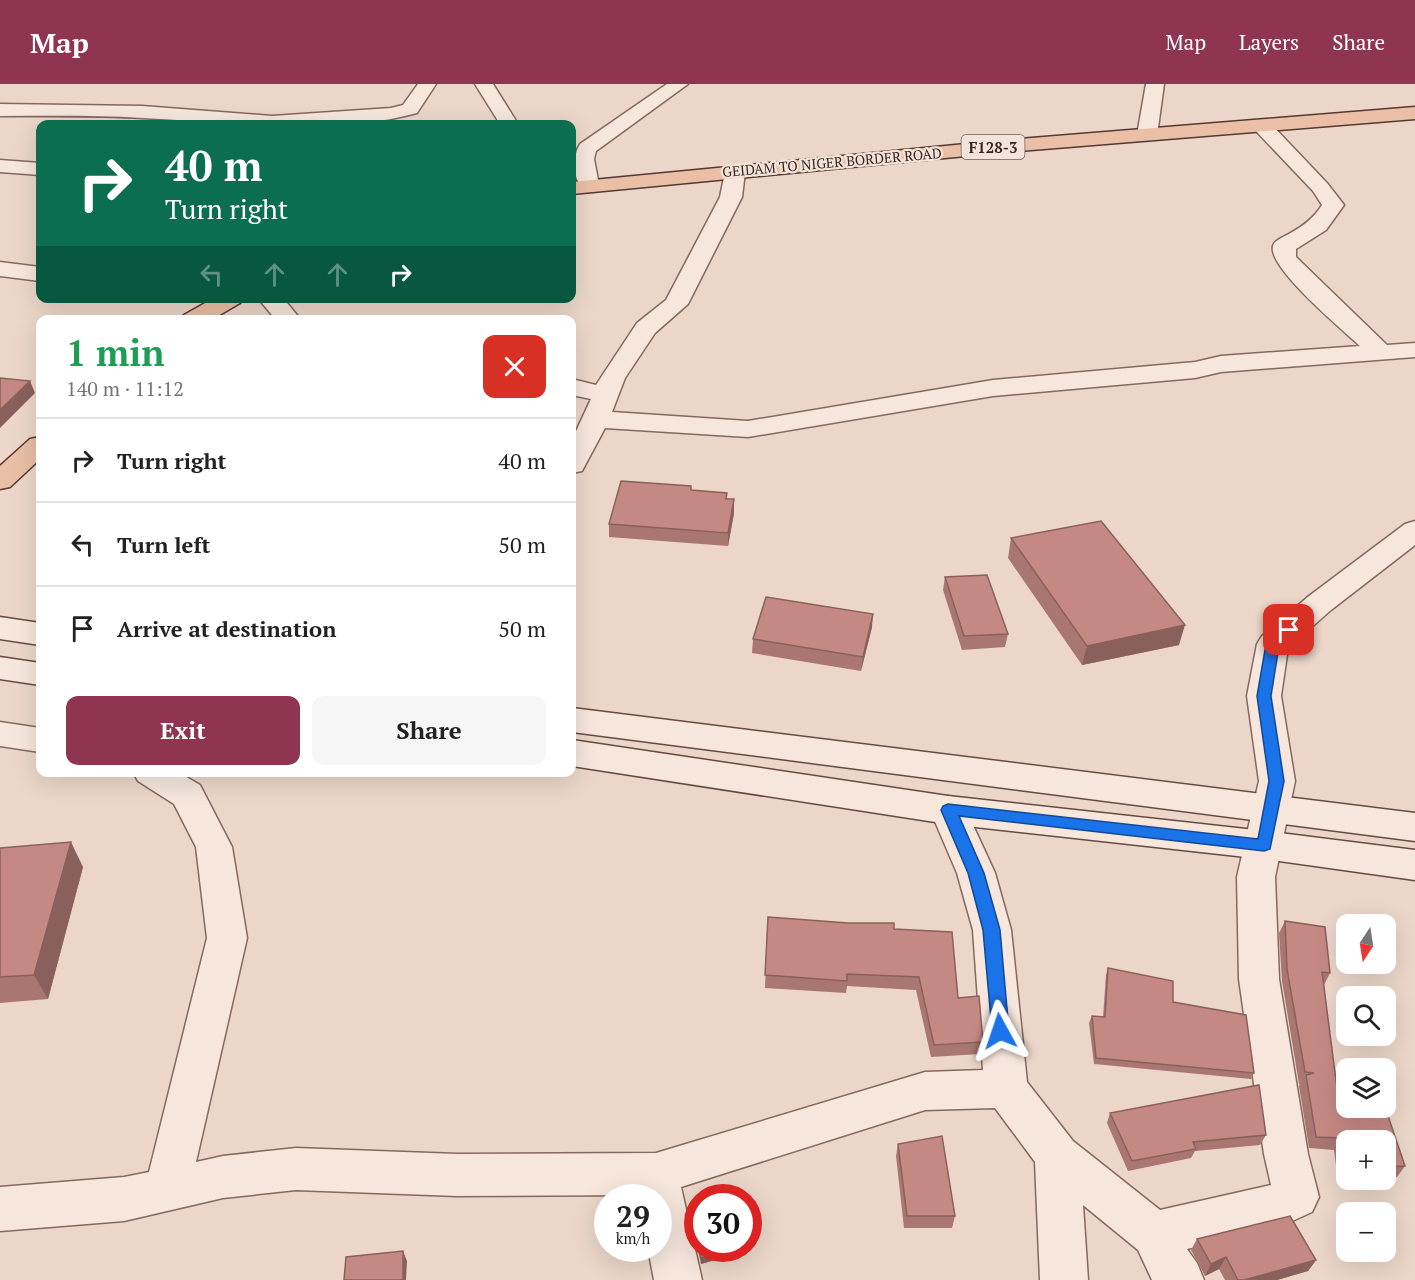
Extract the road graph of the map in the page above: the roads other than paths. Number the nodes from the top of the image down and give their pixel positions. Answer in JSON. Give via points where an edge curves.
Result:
{"nodes":[{"id":1,"x":427,"y":84,"type":"edge"},
{"id":2,"x":484,"y":84,"type":"edge"},
{"id":3,"x":679,"y":84,"type":"edge"},
{"id":4,"x":1155,"y":84,"type":"edge"},
{"id":5,"x":15,"y":91,"type":"dead end"},
{"id":6,"x":0,"y":108,"type":"edge"},
{"id":7,"x":1415,"y":113,"type":"edge"},
{"id":8,"x":246,"y":120,"type":"edge"},
{"id":9,"x":309,"y":120,"type":"edge"},
{"id":10,"x":506,"y":120,"type":"edge"},
{"id":11,"x":1262,"y":126,"type":"junction"},
{"id":12,"x":1147,"y":135,"type":"junction"},
{"id":13,"x":0,"y":166,"type":"edge"},
{"id":14,"x":36,"y":169,"type":"edge"},
{"id":15,"x":735,"y":172,"type":"junction"},
{"id":16,"x":580,"y":186,"type":"edge"},
{"id":17,"x":0,"y":269,"type":"edge"},
{"id":18,"x":36,"y":274,"type":"edge"},
{"id":19,"x":224,"y":303,"type":"edge"},
{"id":20,"x":274,"y":303,"type":"edge"},
{"id":21,"x":202,"y":315,"type":"edge"},
{"id":22,"x":285,"y":315,"type":"edge"},
{"id":23,"x":1415,"y":350,"type":"edge"},
{"id":24,"x":1381,"y":353,"type":"junction"},
{"id":25,"x":576,"y":400,"type":"edge"},
{"id":26,"x":586,"y":433,"type":"edge"},
{"id":27,"x":36,"y":449,"type":"edge"},
{"id":28,"x":0,"y":481,"type":"edge"},
{"id":29,"x":1415,"y":530,"type":"edge"},
{"id":30,"x":0,"y":628,"type":"edge"},
{"id":31,"x":36,"y":633,"type":"edge"},
{"id":32,"x":0,"y":668,"type":"edge"},
{"id":33,"x":36,"y":673,"type":"edge"},
{"id":34,"x":576,"y":721,"type":"edge"},
{"id":35,"x":0,"y":734,"type":"edge"},
{"id":36,"x":36,"y":739,"type":"edge"},
{"id":37,"x":576,"y":754,"type":"edge"},
{"id":38,"x":158,"y":777,"type":"edge"},
{"id":39,"x":948,"y":810,"type":"junction"},
{"id":40,"x":1415,"y":826,"type":"edge"},
{"id":41,"x":1268,"y":827,"type":"junction"},
{"id":42,"x":1415,"y":865,"type":"edge"},
{"id":43,"x":1006,"y":1088,"type":"junction"},
{"id":44,"x":1057,"y":1156,"type":"junction"},
{"id":45,"x":656,"y":1174,"type":"junction"},
{"id":46,"x":167,"y":1190,"type":"junction"},
{"id":47,"x":0,"y":1209,"type":"edge"},
{"id":48,"x":1154,"y":1234,"type":"junction"},
{"id":49,"x":678,"y":1280,"type":"edge"},
{"id":50,"x":1064,"y":1280,"type":"edge"},
{"id":51,"x":1180,"y":1280,"type":"edge"}],
"edges":[{"from":1,"to":9,"type":"street","via":[[410,109],[392,114]]},
{"from":2,"to":10,"type":"street"},
{"from":3,"to":16,"type":"street","via":[[587,148]]},
{"from":4,"to":12,"type":"street"},
{"from":5,"to":6,"type":"street"},
{"from":6,"to":8,"type":"street"},
{"from":7,"to":11,"type":"main road","name":"GEIDAM TO NIGER BORDER ROAD","number":"F128-3"},
{"from":11,"to":12,"type":"main road","name":"GEIDAM TO NIGER BORDER ROAD","number":"F128-3"},
{"from":11,"to":24,"type":"street","via":[[1333,205],[1324,221],[1284,246],[1285,257]]},
{"from":12,"to":15,"type":"main road","name":"GEIDAM TO NIGER BORDER ROAD","number":"F128-3"},
{"from":13,"to":14,"type":"street"},
{"from":15,"to":16,"type":"main road","name":"GEIDAM TO NIGER BORDER ROAD","number":"F128-3"},
{"from":15,"to":26,"type":"street","via":[[731,197],[676,304],[646,328],[612,378]]},
{"from":17,"to":18,"type":"street"},
{"from":19,"to":21,"type":"main road"},
{"from":20,"to":22,"type":"street"},
{"from":23,"to":24,"type":"street"},
{"from":24,"to":26,"type":"street","via":[[1221,364],[1195,370],[993,388],[748,429]]},
{"from":25,"to":26,"type":"street"},
{"from":27,"to":28,"type":"main road"},
{"from":29,"to":41,"type":"street","via":[[1273,644],[1264,696],[1277,781]]},
{"from":30,"to":31,"type":"street"},
{"from":32,"to":33,"type":"street"},
{"from":34,"to":41,"type":"street"},
{"from":35,"to":36,"type":"street"},
{"from":37,"to":39,"type":"street"},
{"from":38,"to":46,"type":"street","via":[[187,795],[213,848],[227,938]]},
{"from":39,"to":41,"type":"street"},
{"from":39,"to":43,"type":"street","via":[[976,873],[992,930]]},
{"from":40,"to":41,"type":"street"},
{"from":41,"to":42,"type":"street"},
{"from":41,"to":48,"type":"street","via":[[1256,877],[1259,979],[1296,1197],[1279,1205]]},
{"from":43,"to":44,"type":"street"},
{"from":43,"to":45,"type":"street","via":[[925,1091]]},
{"from":44,"to":48,"type":"street"},
{"from":44,"to":50,"type":"street"},
{"from":45,"to":46,"type":"street","via":[[296,1169],[223,1177]]},
{"from":45,"to":49,"type":"street"},
{"from":46,"to":47,"type":"street","via":[[124,1199]]},
{"from":48,"to":51,"type":"street"}]}
